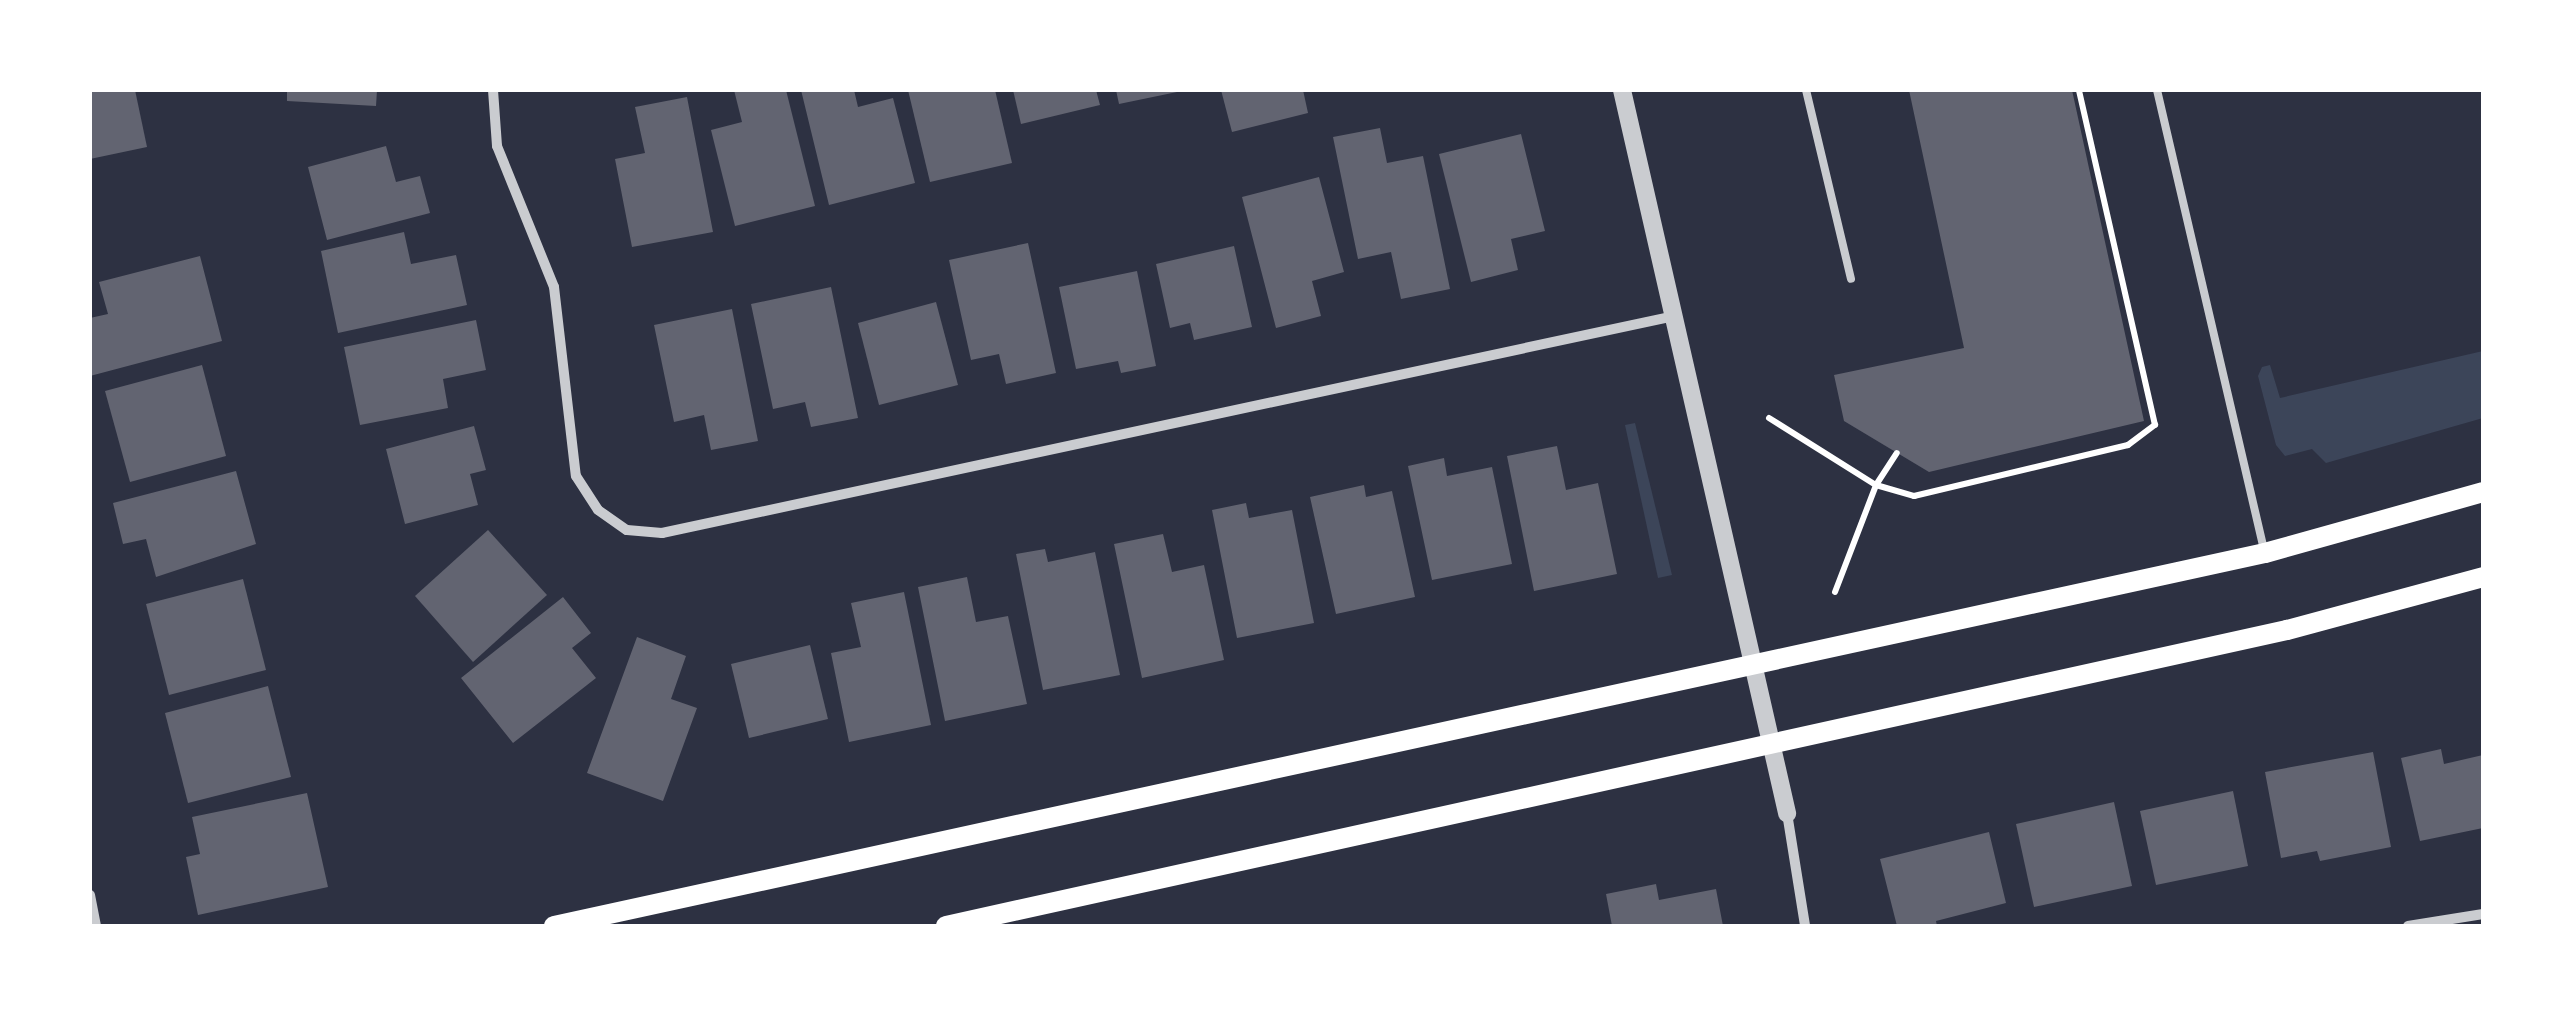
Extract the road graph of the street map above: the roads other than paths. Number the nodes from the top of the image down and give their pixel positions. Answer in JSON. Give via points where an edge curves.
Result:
{"nodes":[{"id":1,"x":492,"y":90,"type":"edge"},
{"id":2,"x":1622,"y":90,"type":"edge"},
{"id":3,"x":1806,"y":90,"type":"edge"},
{"id":4,"x":2157,"y":90,"type":"edge"},
{"id":5,"x":1851,"y":279,"type":"dead end"},
{"id":6,"x":1675,"y":316,"type":"junction"},
{"id":7,"x":2483,"y":492,"type":"edge"},
{"id":8,"x":2266,"y":553,"type":"junction"},
{"id":9,"x":2483,"y":577,"type":"edge"},
{"id":10,"x":1753,"y":666,"type":"junction"},
{"id":11,"x":1770,"y":748,"type":"junction"},
{"id":12,"x":1787,"y":814,"type":"joint"},
{"id":13,"x":90,"y":895,"type":"edge"},
{"id":14,"x":2483,"y":914,"type":"edge"},
{"id":15,"x":96,"y":926,"type":"edge"},
{"id":16,"x":554,"y":926,"type":"edge"},
{"id":17,"x":946,"y":926,"type":"edge"},
{"id":18,"x":1805,"y":926,"type":"edge"},
{"id":19,"x":2408,"y":926,"type":"edge"}],
"edges":[{"from":1,"to":6,"type":"street","via":[[496,146],[554,287],[576,476],[598,510],[627,530],[662,533]]},
{"from":2,"to":6,"type":"street"},
{"from":3,"to":5,"type":"lane"},
{"from":4,"to":8,"type":"lane"},
{"from":6,"to":10,"type":"street"},
{"from":7,"to":8,"type":"main road"},
{"from":8,"to":10,"type":"main road"},
{"from":9,"to":11,"type":"main road","via":[[2288,630]]},
{"from":10,"to":11,"type":"street"},
{"from":10,"to":16,"type":"main road"},
{"from":11,"to":12,"type":"street"},
{"from":11,"to":17,"type":"main road"},
{"from":12,"to":18,"type":"street"},
{"from":13,"to":15,"type":"street"},
{"from":14,"to":19,"type":"street"}]}
